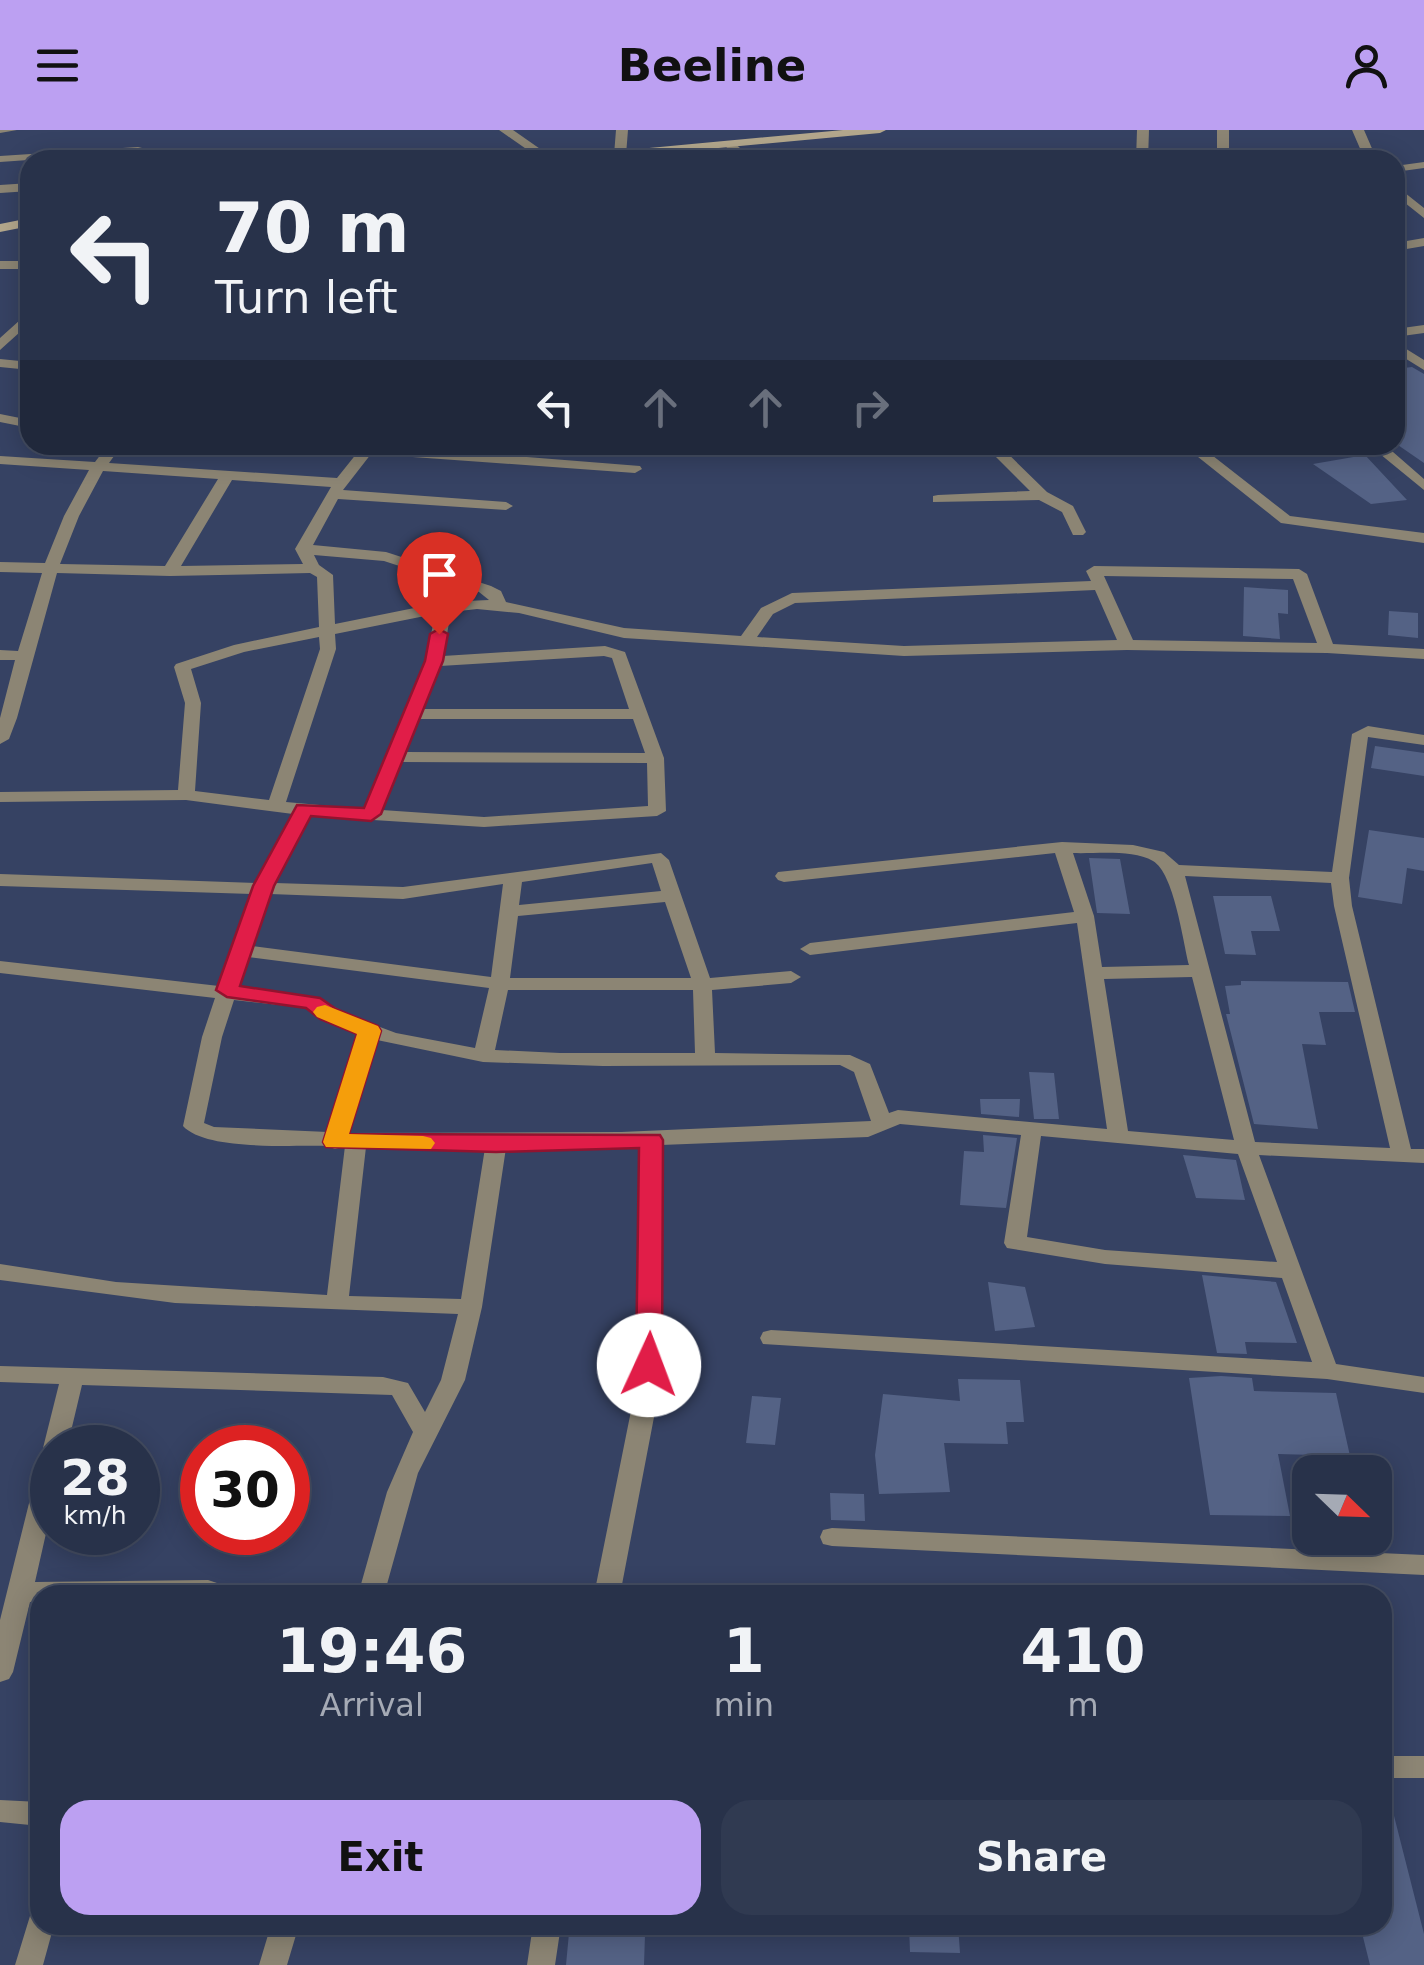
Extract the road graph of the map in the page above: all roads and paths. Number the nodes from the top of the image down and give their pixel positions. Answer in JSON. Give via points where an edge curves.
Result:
{"nodes":[{"id":1,"x":0,"y":130,"type":"edge"},
{"id":2,"x":11,"y":130,"type":"edge"},
{"id":3,"x":505,"y":130,"type":"edge"},
{"id":4,"x":880,"y":130,"type":"edge"},
{"id":5,"x":730,"y":144,"type":"junction"},
{"id":6,"x":536,"y":150,"type":"edge"},
{"id":7,"x":664,"y":150,"type":"edge"},
{"id":8,"x":737,"y":150,"type":"edge"},
{"id":9,"x":20,"y":325,"type":"edge"},
{"id":10,"x":0,"y":346,"type":"edge"},
{"id":11,"x":107,"y":455,"type":"edge"},
{"id":12,"x":362,"y":455,"type":"edge"},
{"id":13,"x":465,"y":455,"type":"edge"},
{"id":14,"x":1001,"y":455,"type":"edge"},
{"id":15,"x":1203,"y":455,"type":"edge"},
{"id":16,"x":1388,"y":455,"type":"edge"},
{"id":17,"x":0,"y":460,"type":"edge"},
{"id":18,"x":96,"y":468,"type":"junction"},
{"id":19,"x":634,"y":469,"type":"dead end"},
{"id":20,"x":226,"y":477,"type":"junction"},
{"id":21,"x":1424,"y":486,"type":"edge"},
{"id":22,"x":337,"y":488,"type":"junction"},
{"id":23,"x":1042,"y":494,"type":"junction"},
{"id":24,"x":938,"y":499,"type":"dead end"},
{"id":25,"x":506,"y":506,"type":"dead end"},
{"id":26,"x":1078,"y":532,"type":"dead end"},
{"id":27,"x":1424,"y":538,"type":"edge"},
{"id":28,"x":303,"y":549,"type":"junction"},
{"id":29,"x":0,"y":567,"type":"edge"},
{"id":30,"x":313,"y":568,"type":"junction"},
{"id":31,"x":53,"y":569,"type":"junction"},
{"id":32,"x":170,"y":571,"type":"junction"},
{"id":33,"x":1098,"y":585,"type":"junction"},
{"id":34,"x":500,"y":604,"type":"junction"},
{"id":35,"x":444,"y":608,"type":"junction"},
{"id":36,"x":330,"y":631,"type":"junction"},
{"id":37,"x":745,"y":642,"type":"junction"},
{"id":38,"x":1127,"y":645,"type":"junction"},
{"id":39,"x":1327,"y":648,"type":"junction"},
{"id":40,"x":0,"y":654,"type":"edge"},
{"id":41,"x":1424,"y":654,"type":"edge"},
{"id":42,"x":24,"y":656,"type":"junction"},
{"id":43,"x":434,"y":661,"type":"junction"},
{"id":44,"x":412,"y":714,"type":"junction"},
{"id":45,"x":640,"y":714,"type":"junction"},
{"id":46,"x":2,"y":732,"type":"edge"},
{"id":47,"x":1424,"y":740,"type":"edge"},
{"id":48,"x":396,"y":756,"type":"junction"},
{"id":49,"x":656,"y":758,"type":"junction"},
{"id":50,"x":186,"y":796,"type":"junction"},
{"id":51,"x":0,"y":797,"type":"edge"},
{"id":52,"x":276,"y":806,"type":"junction"},
{"id":53,"x":304,"y":810,"type":"junction"},
{"id":54,"x":371,"y":814,"type":"junction"},
{"id":55,"x":1062,"y":847,"type":"junction"},
{"id":56,"x":1174,"y":870,"type":"junction"},
{"id":57,"x":784,"y":876,"type":"dead end"},
{"id":58,"x":1340,"y":878,"type":"junction"},
{"id":59,"x":0,"y":880,"type":"edge"},
{"id":60,"x":513,"y":880,"type":"junction"},
{"id":61,"x":264,"y":886,"type":"junction"},
{"id":62,"x":671,"y":896,"type":"junction"},
{"id":63,"x":512,"y":911,"type":"junction"},
{"id":64,"x":1085,"y":916,"type":"junction"},
{"id":65,"x":810,"y":949,"type":"dead end"},
{"id":66,"x":241,"y":950,"type":"junction"},
{"id":67,"x":0,"y":968,"type":"edge"},
{"id":68,"x":1200,"y":971,"type":"junction"},
{"id":69,"x":1096,"y":973,"type":"junction"},
{"id":70,"x":791,"y":977,"type":"dead end"},
{"id":71,"x":702,"y":983,"type":"junction"},
{"id":72,"x":500,"y":984,"type":"junction"},
{"id":73,"x":227,"y":990,"type":"junction"},
{"id":74,"x":370,"y":1031,"type":"junction"},
{"id":75,"x":483,"y":1056,"type":"junction"},
{"id":76,"x":705,"y":1060,"type":"junction"},
{"id":77,"x":890,"y":1121,"type":"junction"},
{"id":78,"x":1032,"y":1128,"type":"junction"},
{"id":79,"x":1118,"y":1136,"type":"junction"},
{"id":80,"x":651,"y":1140,"type":"junction"},
{"id":81,"x":346,"y":1142,"type":"junction"},
{"id":82,"x":496,"y":1144,"type":"junction"},
{"id":83,"x":1246,"y":1148,"type":"junction"},
{"id":84,"x":1413,"y":1156,"type":"edge"},
{"id":85,"x":1291,"y":1271,"type":"junction"},
{"id":86,"x":0,"y":1272,"type":"edge"},
{"id":87,"x":337,"y":1303,"type":"junction"},
{"id":88,"x":470,"y":1307,"type":"junction"},
{"id":89,"x":770,"y":1338,"type":"dead end"},
{"id":90,"x":1327,"y":1371,"type":"junction"},
{"id":91,"x":0,"y":1374,"type":"edge"},
{"id":92,"x":72,"y":1376,"type":"junction"},
{"id":93,"x":1424,"y":1384,"type":"edge"},
{"id":94,"x":60,"y":1425,"type":"edge"},
{"id":95,"x":424,"y":1432,"type":"junction"},
{"id":96,"x":832,"y":1536,"type":"dead end"},
{"id":97,"x":30,"y":1553,"type":"edge"},
{"id":98,"x":1424,"y":1565,"type":"edge"},
{"id":99,"x":373,"y":1585,"type":"edge"},
{"id":100,"x":609,"y":1585,"type":"edge"},
{"id":101,"x":21,"y":1592,"type":"junction"},
{"id":102,"x":30,"y":1592,"type":"edge"},
{"id":103,"x":0,"y":1672,"type":"edge"},
{"id":104,"x":1392,"y":1767,"type":"edge"},
{"id":105,"x":1424,"y":1767,"type":"edge"},
{"id":106,"x":0,"y":1811,"type":"edge"},
{"id":107,"x":30,"y":1813,"type":"edge"},
{"id":108,"x":37,"y":1935,"type":"edge"},
{"id":109,"x":282,"y":1935,"type":"edge"},
{"id":110,"x":546,"y":1935,"type":"edge"},
{"id":111,"x":29,"y":1965,"type":"edge"},
{"id":112,"x":272,"y":1965,"type":"edge"},
{"id":113,"x":541,"y":1965,"type":"edge"}],
"edges":[{"from":1,"to":2,"type":"street"},
{"from":3,"to":6,"type":"street"},
{"from":4,"to":5,"type":"street"},
{"from":5,"to":7,"type":"street"},
{"from":5,"to":8,"type":"street"},
{"from":9,"to":10,"type":"street"},
{"from":11,"to":18,"type":"street"},
{"from":12,"to":22,"type":"street"},
{"from":13,"to":19,"type":"street"},
{"from":14,"to":23,"type":"street"},
{"from":15,"to":27,"type":"street","via":[[1286,520]]},
{"from":16,"to":21,"type":"street"},
{"from":17,"to":18,"type":"street"},
{"from":18,"to":20,"type":"street"},
{"from":18,"to":31,"type":"street"},
{"from":20,"to":22,"type":"street"},
{"from":20,"to":32,"type":"street"},
{"from":22,"to":25,"type":"street"},
{"from":22,"to":28,"type":"street"},
{"from":23,"to":24,"type":"street"},
{"from":23,"to":26,"type":"street","via":[[1068,508]]},
{"from":28,"to":30,"type":"street"},
{"from":28,"to":34,"type":"street","via":[[386,557],[484,589]]},
{"from":29,"to":31,"type":"street"},
{"from":30,"to":32,"type":"street"},
{"from":30,"to":36,"type":"street","via":[[326,576]]},
{"from":31,"to":32,"type":"street"},
{"from":31,"to":42,"type":"street"},
{"from":33,"to":37,"type":"street","via":[[792,598],[767,610]]},
{"from":33,"to":38,"type":"street"},
{"from":33,"to":39,"type":"street","via":[[1096,571],[1299,574]]},
{"from":34,"to":35,"type":"street"},
{"from":34,"to":37,"type":"street","via":[[624,634]]},
{"from":35,"to":36,"type":"street"},
{"from":35,"to":43,"type":"street"},
{"from":36,"to":50,"type":"street","via":[[240,648],[182,668],[192,692]]},
{"from":36,"to":52,"type":"street"},
{"from":37,"to":38,"type":"street","via":[[954,652]]},
{"from":38,"to":39,"type":"street"},
{"from":39,"to":41,"type":"street"},
{"from":40,"to":42,"type":"street"},
{"from":42,"to":46,"type":"street"},
{"from":43,"to":44,"type":"street"},
{"from":43,"to":45,"type":"street","via":[[612,652],[619,655]]},
{"from":44,"to":45,"type":"street"},
{"from":44,"to":48,"type":"street"},
{"from":45,"to":49,"type":"street"},
{"from":47,"to":58,"type":"street","via":[[1360,734]]},
{"from":48,"to":49,"type":"street"},
{"from":48,"to":54,"type":"street"},
{"from":49,"to":54,"type":"street","via":[[660,805],[650,814],[484,822]]},
{"from":50,"to":51,"type":"street"},
{"from":50,"to":52,"type":"street"},
{"from":52,"to":53,"type":"street"},
{"from":53,"to":54,"type":"street"},
{"from":53,"to":61,"type":"street"},
{"from":55,"to":56,"type":"street","via":[[1133,850],[1158,856]]},
{"from":55,"to":57,"type":"street"},
{"from":55,"to":64,"type":"street"},
{"from":56,"to":58,"type":"street"},
{"from":56,"to":68,"type":"street"},
{"from":58,"to":84,"type":"street"},
{"from":59,"to":61,"type":"street"},
{"from":60,"to":61,"type":"street","via":[[403,893]]},
{"from":60,"to":62,"type":"street","via":[[655,857]]},
{"from":60,"to":63,"type":"street"},
{"from":61,"to":66,"type":"street"},
{"from":62,"to":63,"type":"street"},
{"from":62,"to":71,"type":"street"},
{"from":63,"to":72,"type":"street"},
{"from":64,"to":65,"type":"street"},
{"from":64,"to":69,"type":"street"},
{"from":66,"to":72,"type":"street"},
{"from":66,"to":73,"type":"street"},
{"from":67,"to":73,"type":"street"},
{"from":68,"to":69,"type":"street"},
{"from":68,"to":83,"type":"street"},
{"from":69,"to":79,"type":"street"},
{"from":70,"to":71,"type":"street"},
{"from":71,"to":72,"type":"street"},
{"from":71,"to":76,"type":"street"},
{"from":72,"to":75,"type":"street"},
{"from":73,"to":74,"type":"street","via":[[312,1002]]},
{"from":73,"to":81,"type":"street","via":[[193,1126],[211,1134]]},
{"from":74,"to":75,"type":"street"},
{"from":74,"to":81,"type":"street"},
{"from":75,"to":76,"type":"street"},
{"from":76,"to":77,"type":"street","via":[[856,1062]]},
{"from":77,"to":78,"type":"street"},
{"from":77,"to":80,"type":"street","via":[[868,1130]]},
{"from":78,"to":79,"type":"street"},
{"from":78,"to":85,"type":"street","via":[[1016,1243]]},
{"from":79,"to":83,"type":"street"},
{"from":80,"to":82,"type":"street"},
{"from":80,"to":100,"type":"street","via":[[647,1390]]},
{"from":81,"to":82,"type":"street"},
{"from":81,"to":87,"type":"street"},
{"from":82,"to":88,"type":"street"},
{"from":83,"to":84,"type":"street"},
{"from":83,"to":85,"type":"street"},
{"from":85,"to":90,"type":"street"},
{"from":86,"to":87,"type":"street","via":[[73,1284]]},
{"from":87,"to":88,"type":"street"},
{"from":88,"to":95,"type":"street","via":[[453,1381]]},
{"from":89,"to":90,"type":"street"},
{"from":90,"to":93,"type":"street"},
{"from":91,"to":92,"type":"street"},
{"from":92,"to":94,"type":"street"},
{"from":92,"to":95,"type":"street","via":[[383,1384],[400,1390]]},
{"from":95,"to":99,"type":"street","via":[[392,1510]]},
{"from":96,"to":98,"type":"street"},
{"from":97,"to":101,"type":"street"},
{"from":101,"to":102,"type":"street"},
{"from":101,"to":103,"type":"street"},
{"from":104,"to":105,"type":"street"},
{"from":106,"to":107,"type":"street"},
{"from":108,"to":111,"type":"street"},
{"from":109,"to":112,"type":"street"},
{"from":110,"to":113,"type":"street"}]}
